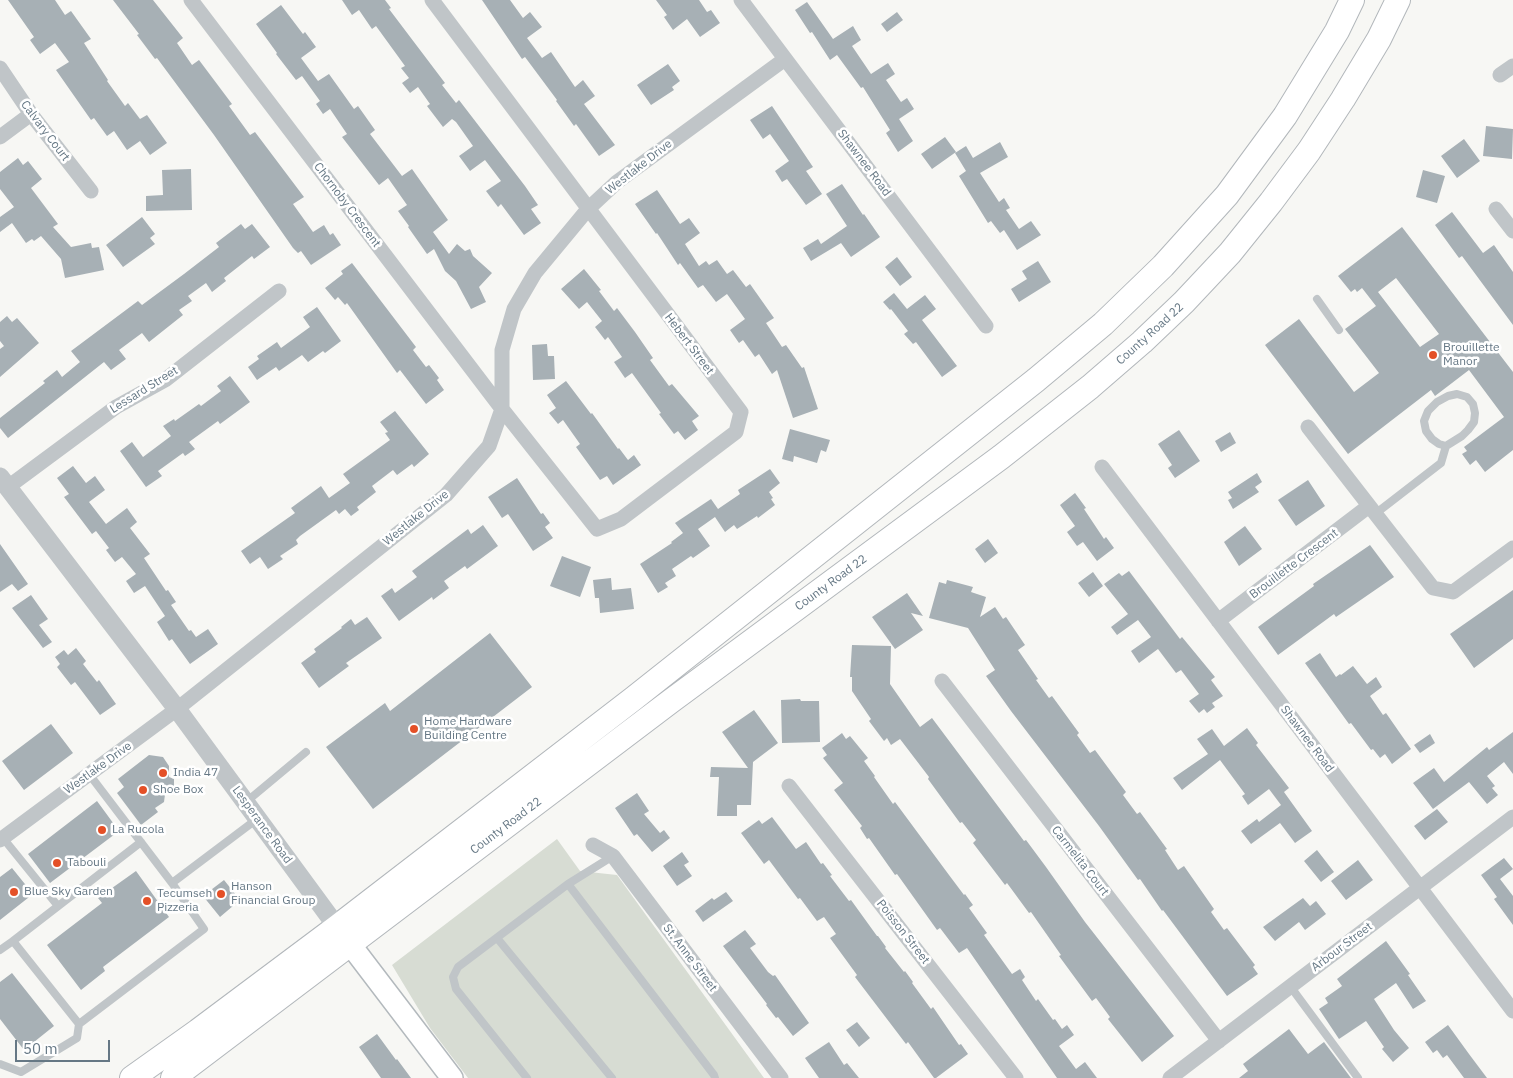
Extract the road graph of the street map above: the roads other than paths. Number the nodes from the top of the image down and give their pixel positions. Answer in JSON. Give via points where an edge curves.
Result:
{"nodes":[{"id":1,"x":192,"y":0,"type":"edge"},
{"id":2,"x":432,"y":0,"type":"edge"},
{"id":3,"x":741,"y":0,"type":"edge"},
{"id":4,"x":1352,"y":0,"type":"edge"},
{"id":5,"x":1398,"y":0,"type":"edge"},
{"id":6,"x":785,"y":59,"type":"junction"},
{"id":7,"x":0,"y":68,"type":"edge"},
{"id":8,"x":31,"y":114,"type":"junction"},
{"id":9,"x":0,"y":137,"type":"edge"},
{"id":10,"x":91,"y":191,"type":"dead end"},
{"id":11,"x":588,"y":209,"type":"junction"},
{"id":12,"x":1496,"y":209,"type":"dead end"},
{"id":13,"x":1513,"y":231,"type":"edge"},
{"id":14,"x":279,"y":291,"type":"dead end"},
{"id":15,"x":1317,"y":299,"type":"dead end"},
{"id":16,"x":986,"y":326,"type":"dead end"},
{"id":17,"x":1339,"y":330,"type":"dead end"},
{"id":18,"x":502,"y":409,"type":"junction"},
{"id":19,"x":1308,"y":427,"type":"dead end"},
{"id":20,"x":1446,"y":446,"type":"junction"},
{"id":21,"x":1102,"y":467,"type":"dead end"},
{"id":22,"x":4,"y":482,"type":"edge"},
{"id":23,"x":1372,"y":510,"type":"junction"},
{"id":24,"x":1513,"y":548,"type":"edge"},
{"id":25,"x":1218,"y":621,"type":"junction"},
{"id":26,"x":942,"y":681,"type":"dead end"},
{"id":27,"x":177,"y":709,"type":"junction"},
{"id":28,"x":306,"y":752,"type":"dead end"},
{"id":29,"x":89,"y":774,"type":"junction"},
{"id":30,"x":789,"y":786,"type":"dead end"},
{"id":31,"x":246,"y":802,"type":"junction"},
{"id":32,"x":1513,"y":816,"type":"edge"},
{"id":33,"x":258,"y":819,"type":"junction"},
{"id":34,"x":2,"y":839,"type":"edge"},
{"id":35,"x":141,"y":842,"type":"junction"},
{"id":36,"x":593,"y":845,"type":"dead end"},
{"id":37,"x":613,"y":856,"type":"junction"},
{"id":38,"x":172,"y":883,"type":"junction"},
{"id":39,"x":568,"y":884,"type":"junction"},
{"id":40,"x":1420,"y":888,"type":"junction"},
{"id":41,"x":58,"y":906,"type":"junction"},
{"id":42,"x":343,"y":936,"type":"junction"},
{"id":43,"x":497,"y":938,"type":"junction"},
{"id":44,"x":13,"y":941,"type":"junction"},
{"id":45,"x":0,"y":950,"type":"edge"},
{"id":46,"x":1290,"y":986,"type":"junction"},
{"id":47,"x":1513,"y":1011,"type":"edge"},
{"id":48,"x":79,"y":1024,"type":"junction"},
{"id":49,"x":1219,"y":1041,"type":"junction"},
{"id":50,"x":0,"y":1064,"type":"edge"},
{"id":51,"x":132,"y":1078,"type":"edge"},
{"id":52,"x":173,"y":1078,"type":"edge"},
{"id":53,"x":452,"y":1078,"type":"edge"},
{"id":54,"x":527,"y":1078,"type":"edge"},
{"id":55,"x":612,"y":1078,"type":"edge"},
{"id":56,"x":715,"y":1078,"type":"edge"},
{"id":57,"x":781,"y":1078,"type":"edge"},
{"id":58,"x":1016,"y":1078,"type":"edge"},
{"id":59,"x":1170,"y":1078,"type":"edge"},
{"id":60,"x":1358,"y":1078,"type":"edge"}],
"edges":[{"from":1,"to":18,"type":"street","name":"Chornoby Crescent"},
{"from":2,"to":11,"type":"street","name":"Hebert Street"},
{"from":3,"to":6,"type":"street","name":"Shawnee Road"},
{"from":4,"to":42,"type":"main road","name":"County Road 22","via":[[1337,31],[1285,116],[1228,195],[1163,266],[1103,324]]},
{"from":5,"to":42,"type":"main road","name":"County Road 22","via":[[1343,99],[1271,202],[1230,253],[1142,342],[1001,458],[671,701]]},
{"from":6,"to":11,"type":"street","name":"Westlake Drive","via":[[616,182]]},
{"from":6,"to":16,"type":"street","name":"Shawnee Road"},
{"from":7,"to":8,"type":"street","name":"Calvary Court"},
{"from":8,"to":9,"type":"street"},
{"from":8,"to":10,"type":"street","name":"Calvary Court"},
{"from":11,"to":18,"type":"street","name":"Westlake Drive","via":[[535,272],[514,310],[502,350]]},
{"from":11,"to":18,"type":"street","name":"Hebert Street","via":[[741,412],[736,432],[621,519],[597,529]]},
{"from":12,"to":13,"type":"street"},
{"from":14,"to":22,"type":"street","name":"Lessard Street","via":[[165,380],[116,407]]},
{"from":15,"to":17,"type":"lane"},
{"from":18,"to":27,"type":"street","name":"Westlake Drive","via":[[489,446],[446,495]]},
{"from":19,"to":23,"type":"street"},
{"from":20,"to":20,"type":"lane","via":[[1462,436],[1474,422],[1473,404],[1467,397],[1457,394],[1437,402],[1424,421],[1432,439]]},
{"from":20,"to":23,"type":"lane","via":[[1441,463]]},
{"from":21,"to":25,"type":"street","name":"Shawnee Road"},
{"from":22,"to":27,"type":"street","name":"Lesperance Road"},
{"from":23,"to":24,"type":"street","via":[[1433,588],[1453,592]]},
{"from":23,"to":25,"type":"street","name":"Brouillette Crescent"},
{"from":25,"to":40,"type":"street","name":"Shawnee Road"},
{"from":26,"to":49,"type":"street","name":"Carmelita Court"},
{"from":27,"to":29,"type":"street","name":"Westlake Drive"},
{"from":27,"to":31,"type":"street","name":"Lesperance Road"},
{"from":28,"to":31,"type":"lane"},
{"from":29,"to":34,"type":"street","name":"Westlake Drive"},
{"from":29,"to":35,"type":"lane"},
{"from":30,"to":58,"type":"street","name":"Poisson Street"},
{"from":31,"to":33,"type":"street","name":"Lesperance Road"},
{"from":32,"to":40,"type":"street","name":"Arbour Street"},
{"from":33,"to":38,"type":"lane"},
{"from":33,"to":42,"type":"street","name":"Lesperance Road"},
{"from":34,"to":41,"type":"lane"},
{"from":35,"to":38,"type":"lane"},
{"from":35,"to":41,"type":"lane"},
{"from":36,"to":37,"type":"street","name":"St. Anne Street"},
{"from":37,"to":39,"type":"lane"},
{"from":37,"to":57,"type":"street","name":"St. Anne Street"},
{"from":38,"to":48,"type":"lane","via":[[204,929]]},
{"from":39,"to":43,"type":"lane"},
{"from":39,"to":56,"type":"lane"},
{"from":40,"to":46,"type":"street","name":"Arbour Street"},
{"from":40,"to":47,"type":"street","name":"Shawnee Road"},
{"from":41,"to":44,"type":"lane"},
{"from":42,"to":51,"type":"main road","name":"County Road 22"},
{"from":42,"to":52,"type":"main road","name":"County Road 22"},
{"from":42,"to":53,"type":"main road","name":"Lesperance Road"},
{"from":43,"to":54,"type":"lane","via":[[458,967],[453,977],[456,989]]},
{"from":43,"to":55,"type":"lane"},
{"from":44,"to":45,"type":"lane"},
{"from":44,"to":48,"type":"lane"},
{"from":46,"to":49,"type":"street","name":"Arbour Street"},
{"from":46,"to":60,"type":"lane"},
{"from":48,"to":50,"type":"lane","via":[[77,1038],[21,1072]]},
{"from":49,"to":59,"type":"street","name":"Arbour Street"}]}
